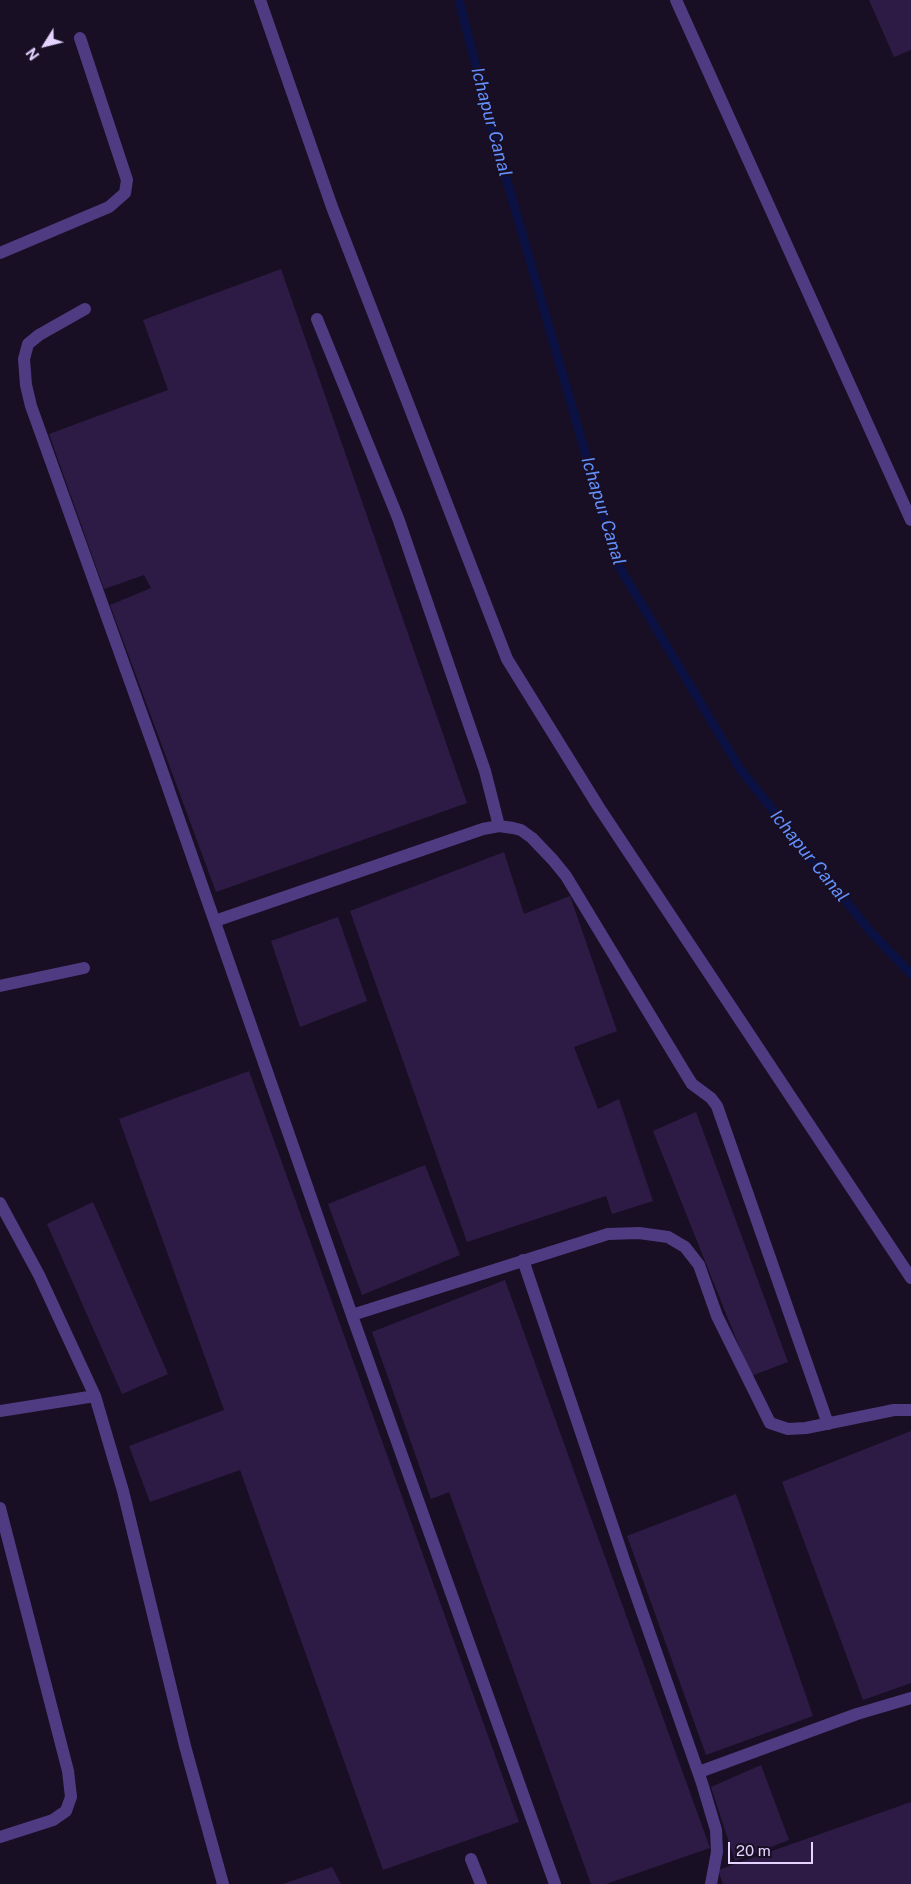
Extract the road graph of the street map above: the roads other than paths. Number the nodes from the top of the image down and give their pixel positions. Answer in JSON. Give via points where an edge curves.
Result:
{"nodes":[{"id":1,"x":260,"y":0,"type":"edge"},
{"id":2,"x":676,"y":0,"type":"edge"},
{"id":3,"x":80,"y":38,"type":"dead end"},
{"id":4,"x":0,"y":253,"type":"edge"},
{"id":5,"x":85,"y":309,"type":"dead end"},
{"id":6,"x":317,"y":319,"type":"dead end"},
{"id":7,"x":911,"y":520,"type":"edge"},
{"id":8,"x":498,"y":826,"type":"junction"},
{"id":9,"x":215,"y":921,"type":"junction"},
{"id":10,"x":84,"y":968,"type":"dead end"},
{"id":11,"x":0,"y":986,"type":"edge"},
{"id":12,"x":0,"y":1203,"type":"edge"},
{"id":13,"x":523,"y":1260,"type":"junction"},
{"id":14,"x":911,"y":1278,"type":"edge"},
{"id":15,"x":352,"y":1316,"type":"junction"},
{"id":16,"x":95,"y":1396,"type":"junction"},
{"id":17,"x":911,"y":1410,"type":"edge"},
{"id":18,"x":0,"y":1411,"type":"edge"},
{"id":19,"x":828,"y":1424,"type":"junction"},
{"id":20,"x":0,"y":1508,"type":"edge"},
{"id":21,"x":911,"y":1698,"type":"edge"},
{"id":22,"x":699,"y":1772,"type":"junction"},
{"id":23,"x":0,"y":1836,"type":"edge"},
{"id":24,"x":471,"y":1859,"type":"dead end"},
{"id":25,"x":222,"y":1884,"type":"edge"},
{"id":26,"x":481,"y":1884,"type":"edge"},
{"id":27,"x":555,"y":1884,"type":"edge"},
{"id":28,"x":712,"y":1884,"type":"edge"}],
"edges":[{"from":1,"to":14,"type":"lane","via":[[332,207],[508,660],[598,806]]},
{"from":2,"to":7,"type":"lane"},
{"from":3,"to":4,"type":"lane","via":[[127,180],[125,193],[109,207]]},
{"from":5,"to":9,"type":"lane","via":[[28,344],[24,359],[29,399]]},
{"from":6,"to":8,"type":"lane","via":[[398,518],[485,771]]},
{"from":8,"to":9,"type":"lane"},
{"from":8,"to":19,"type":"lane","via":[[521,830],[532,838],[566,876],[692,1084],[717,1106]]},
{"from":9,"to":15,"type":"lane"},
{"from":10,"to":11,"type":"lane"},
{"from":12,"to":16,"type":"lane"},
{"from":13,"to":15,"type":"lane"},
{"from":13,"to":19,"type":"lane","via":[[608,1234],[639,1233],[668,1237],[684,1247],[699,1265],[717,1316],[770,1424],[788,1429]]},
{"from":13,"to":22,"type":"lane"},
{"from":15,"to":27,"type":"lane"},
{"from":16,"to":18,"type":"lane"},
{"from":16,"to":25,"type":"lane","via":[[123,1491]]},
{"from":17,"to":19,"type":"lane","via":[[894,1410]]},
{"from":20,"to":23,"type":"lane","via":[[68,1771],[71,1797],[66,1811],[53,1820]]},
{"from":21,"to":22,"type":"lane","via":[[857,1714]]},
{"from":22,"to":28,"type":"lane","via":[[716,1830],[717,1852]]},
{"from":24,"to":26,"type":"lane"}]}
